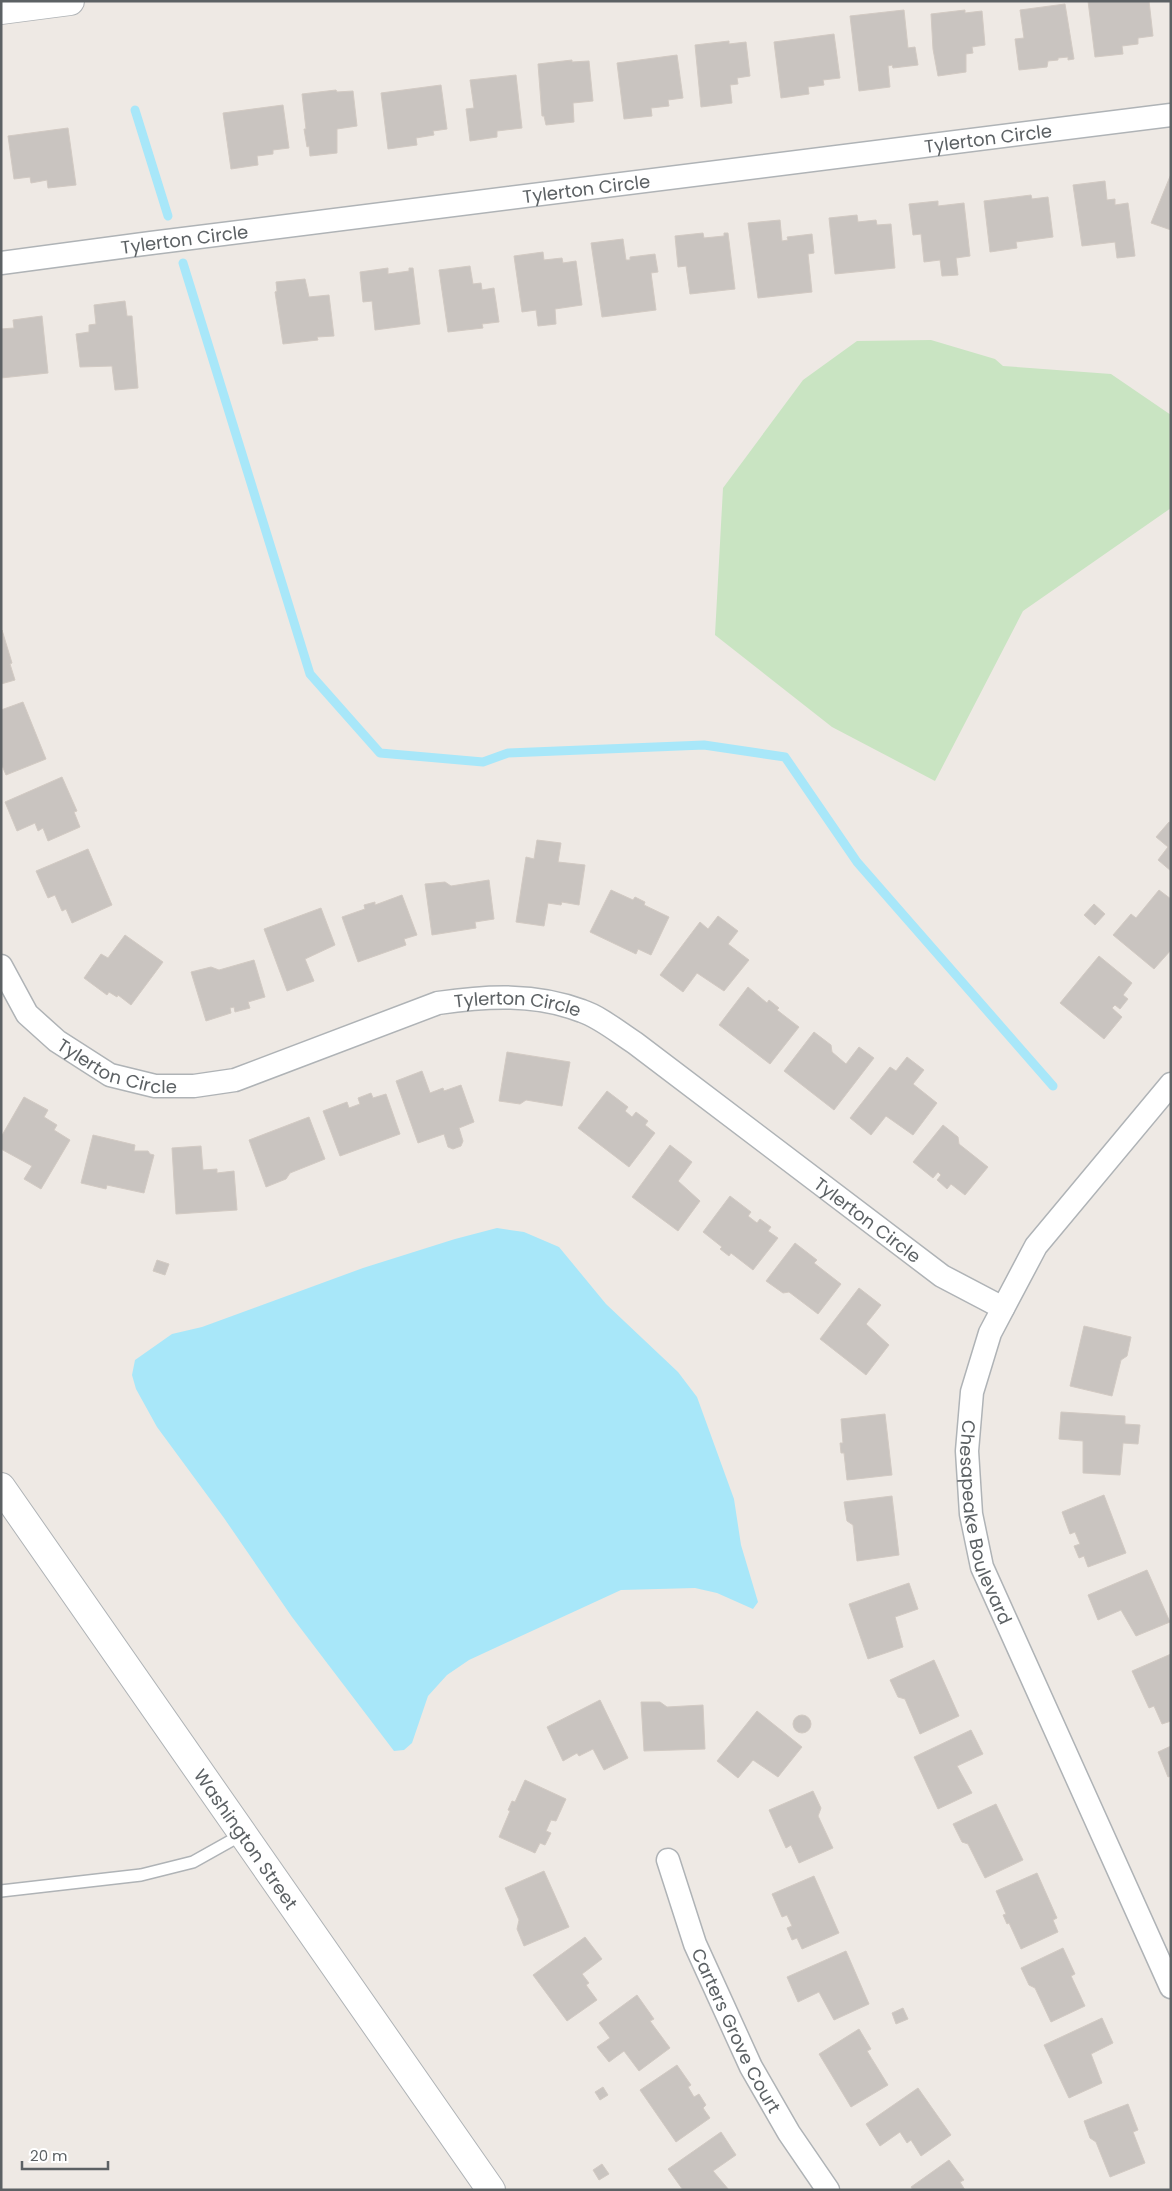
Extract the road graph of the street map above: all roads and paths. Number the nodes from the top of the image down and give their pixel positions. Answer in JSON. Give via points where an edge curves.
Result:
{"nodes":[{"id":1,"x":70,"y":1,"type":"edge"},
{"id":2,"x":1,"y":10,"type":"edge"},
{"id":3,"x":1171,"y":115,"type":"edge"},
{"id":4,"x":1,"y":263,"type":"edge"},
{"id":5,"x":1,"y":966,"type":"edge"},
{"id":6,"x":1171,"y":1084,"type":"edge"},
{"id":7,"x":1003,"y":1308,"type":"junction"},
{"id":8,"x":1,"y":1486,"type":"edge"},
{"id":9,"x":243,"y":1834,"type":"junction"},
{"id":10,"x":668,"y":1860,"type":"dead end"},
{"id":11,"x":1,"y":1891,"type":"edge"},
{"id":12,"x":1171,"y":1987,"type":"edge"},
{"id":13,"x":491,"y":2190,"type":"edge"},
{"id":14,"x":828,"y":2190,"type":"edge"}],
"edges":[{"from":1,"to":2,"type":"main road"},
{"from":3,"to":4,"type":"street","name":"Tylerton Circle"},
{"from":5,"to":7,"type":"street","name":"Tylerton Circle","via":[[27,1014],[57,1041],[110,1076],[155,1086],[194,1086],[235,1080],[438,1003],[474,998],[531,997],[583,1011],[634,1043],[942,1276]]},
{"from":6,"to":7,"type":"street","name":"Chesapeake Boulevard","via":[[1036,1246]]},
{"from":7,"to":12,"type":"street","name":"Chesapeake Boulevard","via":[[990,1333],[972,1392],[967,1451],[971,1514],[982,1567]]},
{"from":8,"to":9,"type":"main road","name":"Washington Street"},
{"from":9,"to":11,"type":"lane","via":[[193,1862],[141,1874]]},
{"from":9,"to":13,"type":"main road","name":"Washington Street"},
{"from":10,"to":14,"type":"street","name":"Carters Grove Court","via":[[695,1944],[751,2067],[789,2133]]}]}
